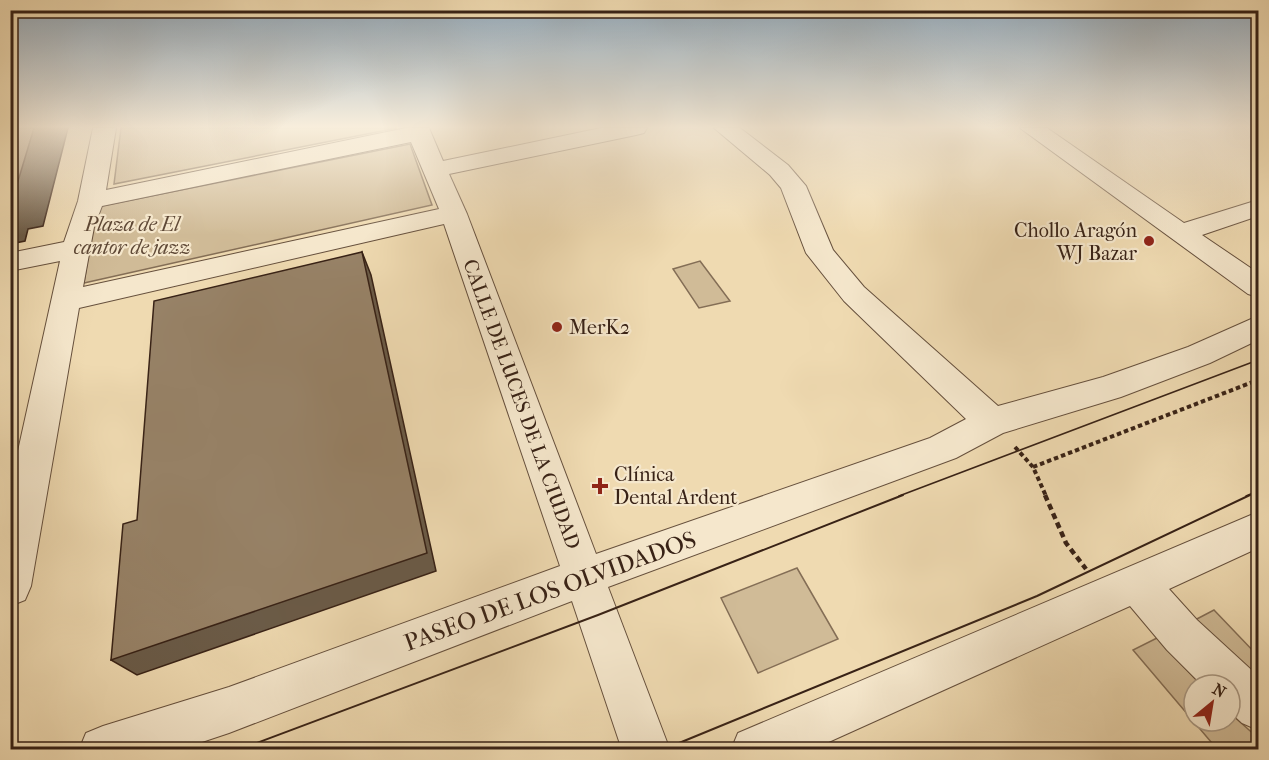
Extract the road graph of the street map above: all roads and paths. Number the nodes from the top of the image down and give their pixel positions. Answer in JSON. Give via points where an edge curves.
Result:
{"nodes":[{"id":1,"x":98,"y":163,"type":"edge"},
{"id":2,"x":266,"y":163,"type":"edge"},
{"id":3,"x":432,"y":163,"type":"edge"},
{"id":4,"x":466,"y":163,"type":"edge"},
{"id":5,"x":771,"y":163,"type":"edge"},
{"id":6,"x":1082,"y":163,"type":"edge"},
{"id":7,"x":435,"y":170,"type":"junction"},
{"id":8,"x":91,"y":201,"type":"junction"},
{"id":9,"x":1258,"y":208,"type":"edge"},
{"id":10,"x":454,"y":214,"type":"junction"},
{"id":11,"x":1180,"y":232,"type":"junction"},
{"id":12,"x":76,"y":248,"type":"junction"},
{"id":13,"x":10,"y":262,"type":"edge"},
{"id":14,"x":1258,"y":287,"type":"edge"},
{"id":15,"x":65,"y":301,"type":"junction"},
{"id":16,"x":1258,"y":327,"type":"edge"},
{"id":17,"x":1258,"y":380,"type":"edge"},
{"id":18,"x":992,"y":422,"type":"junction"},
{"id":19,"x":1033,"y":467,"type":"junction"},
{"id":20,"x":1258,"y":530,"type":"edge"},
{"id":21,"x":584,"y":577,"type":"junction"},
{"id":22,"x":10,"y":586,"type":"edge"},
{"id":23,"x":1124,"y":590,"type":"junction"},
{"id":24,"x":1258,"y":707,"type":"edge"},
{"id":25,"x":103,"y":750,"type":"edge"},
{"id":26,"x":646,"y":750,"type":"edge"},
{"id":27,"x":755,"y":750,"type":"edge"}],
"edges":[{"from":1,"to":8,"type":"street"},
{"from":2,"to":8,"type":"street"},
{"from":3,"to":7,"type":"street","name":"CALLE DE LUCES DE LA CIUDAD"},
{"from":4,"to":7,"type":"street"},
{"from":5,"to":18,"type":"street","via":[[793,186],[820,253],[854,294]]},
{"from":6,"to":11,"type":"street"},
{"from":7,"to":10,"type":"street","name":"CALLE DE LUCES DE LA CIUDAD"},
{"from":8,"to":12,"type":"street"},
{"from":9,"to":11,"type":"street"},
{"from":10,"to":15,"type":"street"},
{"from":10,"to":21,"type":"street","name":"CALLE DE LUCES DE LA CIUDAD"},
{"from":11,"to":14,"type":"street"},
{"from":12,"to":13,"type":"street"},
{"from":12,"to":15,"type":"street"},
{"from":15,"to":22,"type":"street"},
{"from":16,"to":18,"type":"street","name":"PASEO DE LOS OLVIDADOS","via":[[1199,355],[1109,388]]},
{"from":17,"to":19,"type":"path"},
{"from":18,"to":19,"type":"path"},
{"from":18,"to":21,"type":"street","name":"PASEO DE LOS OLVIDADOS","via":[[943,448]]},
{"from":19,"to":23,"type":"path","via":[[1066,543]]},
{"from":20,"to":23,"type":"street"},
{"from":21,"to":25,"type":"street","name":"PASEO DE LOS OLVIDADOS","via":[[229,710]]},
{"from":21,"to":26,"type":"street","name":"CALLE DE LUCES DE LA CIUDAD"},
{"from":23,"to":24,"type":"street","via":[[1182,635]]},
{"from":23,"to":27,"type":"street"}]}
